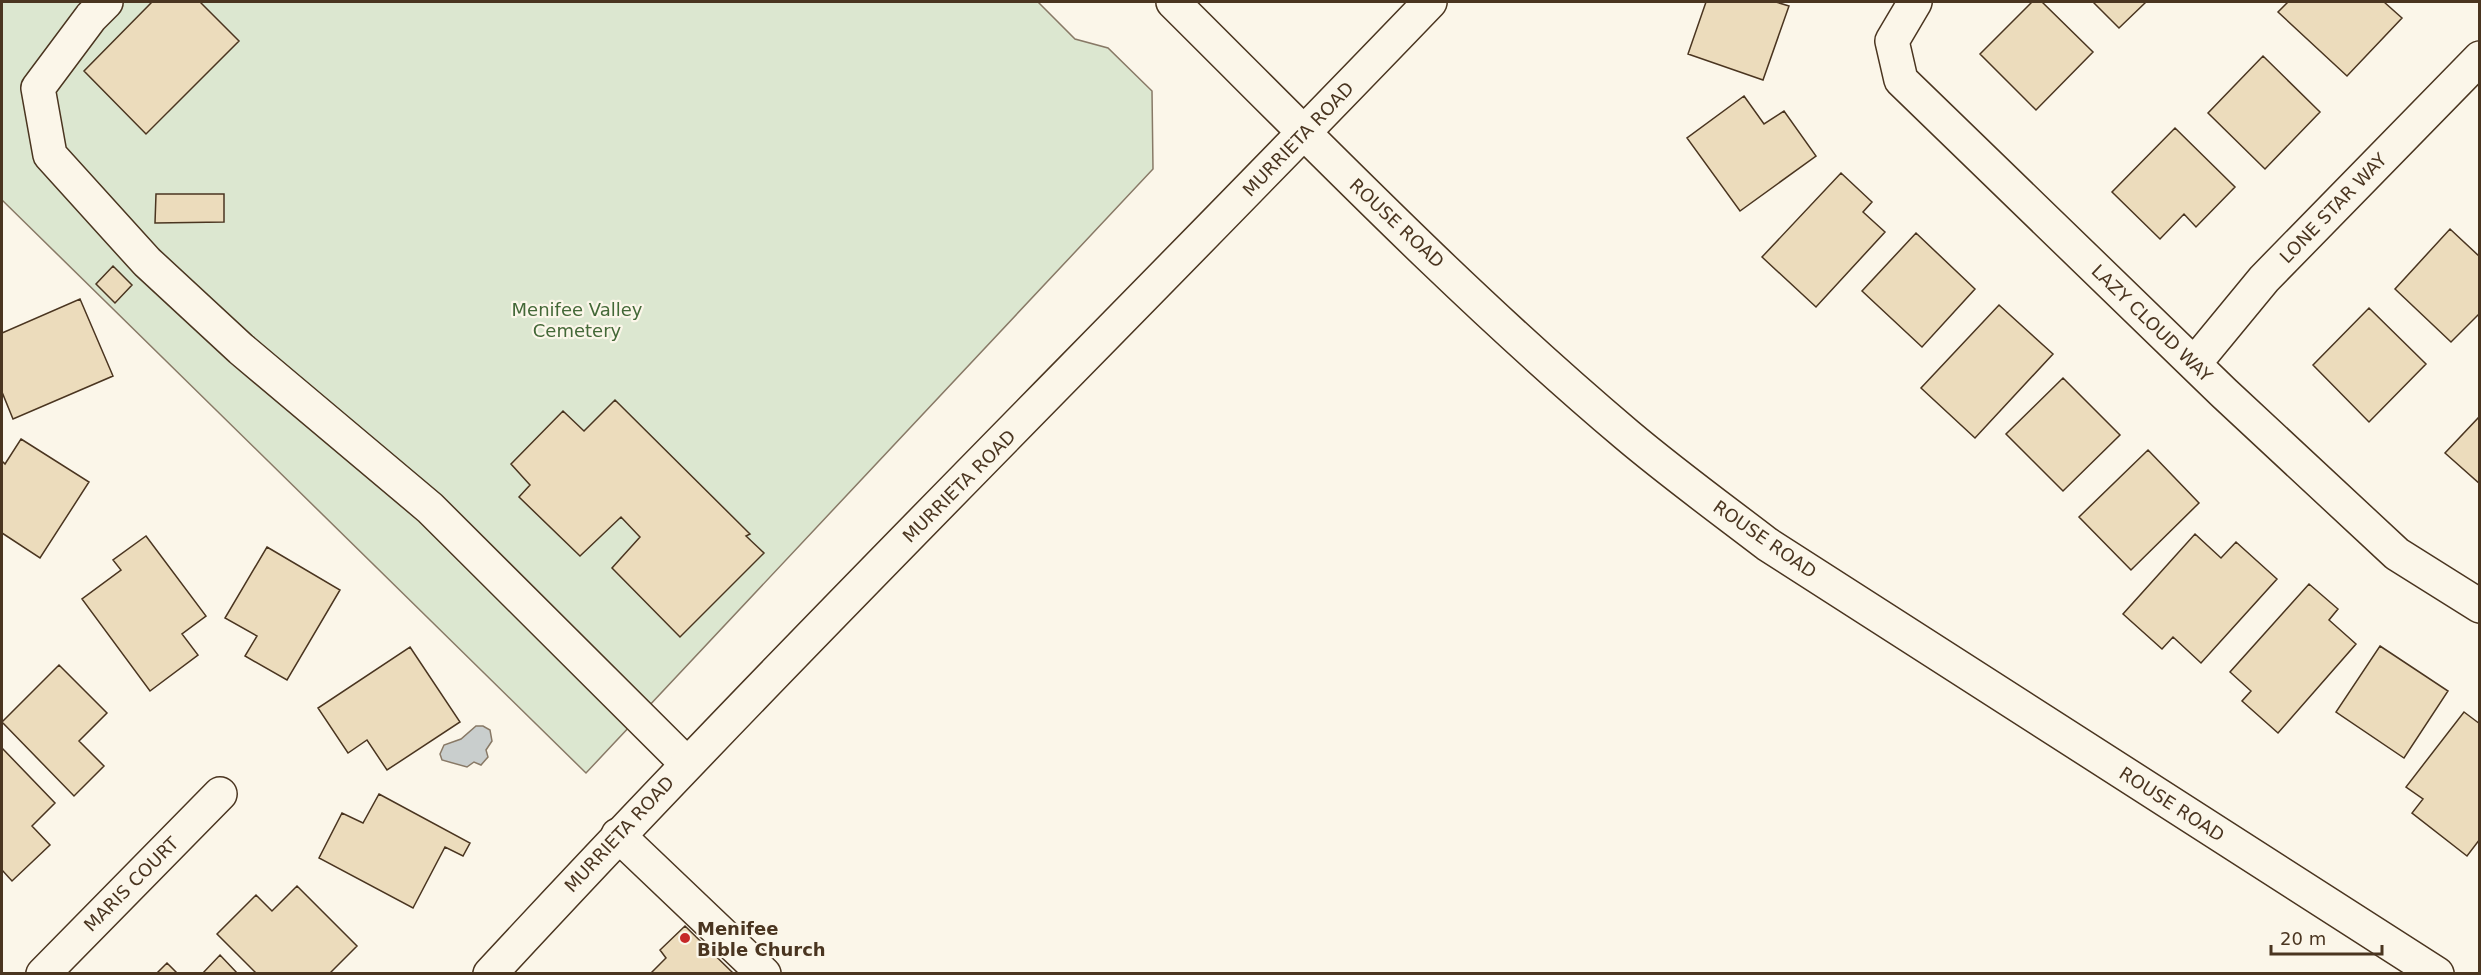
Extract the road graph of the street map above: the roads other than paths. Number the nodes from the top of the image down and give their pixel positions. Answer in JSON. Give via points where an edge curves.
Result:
{"nodes":[{"id":1,"x":106,"y":2,"type":"edge"},
{"id":2,"x":1173,"y":2,"type":"edge"},
{"id":3,"x":1430,"y":2,"type":"edge"},
{"id":4,"x":1915,"y":2,"type":"edge"},
{"id":5,"x":2480,"y":58,"type":"edge"},
{"id":6,"x":1304,"y":133,"type":"junction"},
{"id":7,"x":2194,"y":364,"type":"junction"},
{"id":8,"x":2480,"y":606,"type":"edge"},
{"id":9,"x":686,"y":763,"type":"junction"},
{"id":10,"x":220,"y":794,"type":"dead end"},
{"id":11,"x":618,"y":834,"type":"junction"},
{"id":12,"x":43,"y":974,"type":"edge"},
{"id":13,"x":489,"y":974,"type":"edge"},
{"id":14,"x":764,"y":974,"type":"edge"},
{"id":15,"x":2437,"y":974,"type":"edge"}],
"edges":[{"from":1,"to":9,"type":"street","via":[[38,88],[50,155],[147,262],[241,349],[430,508]]},
{"from":2,"to":6,"type":"street","name":"ROUSE ROAD"},
{"from":3,"to":6,"type":"street","name":"MURRIETA ROAD"},
{"from":4,"to":7,"type":"street","name":"LAZY CLOUD WAY","via":[[1892,41],[1901,80]]},
{"from":5,"to":7,"type":"street","name":"LONE STAR WAY","via":[[2264,279]]},
{"from":6,"to":9,"type":"street","name":"MURRIETA ROAD"},
{"from":6,"to":15,"type":"street","name":"ROUSE ROAD","via":[[1355,185],[1626,434],[1767,544]]},
{"from":7,"to":8,"type":"street","name":"LAZY CLOUD WAY","via":[[2397,554]]},
{"from":9,"to":11,"type":"street","name":"MURRIETA ROAD"},
{"from":10,"to":12,"type":"street","name":"MARIS COURT"},
{"from":11,"to":13,"type":"street","name":"MURRIETA ROAD"},
{"from":11,"to":14,"type":"street"}]}
